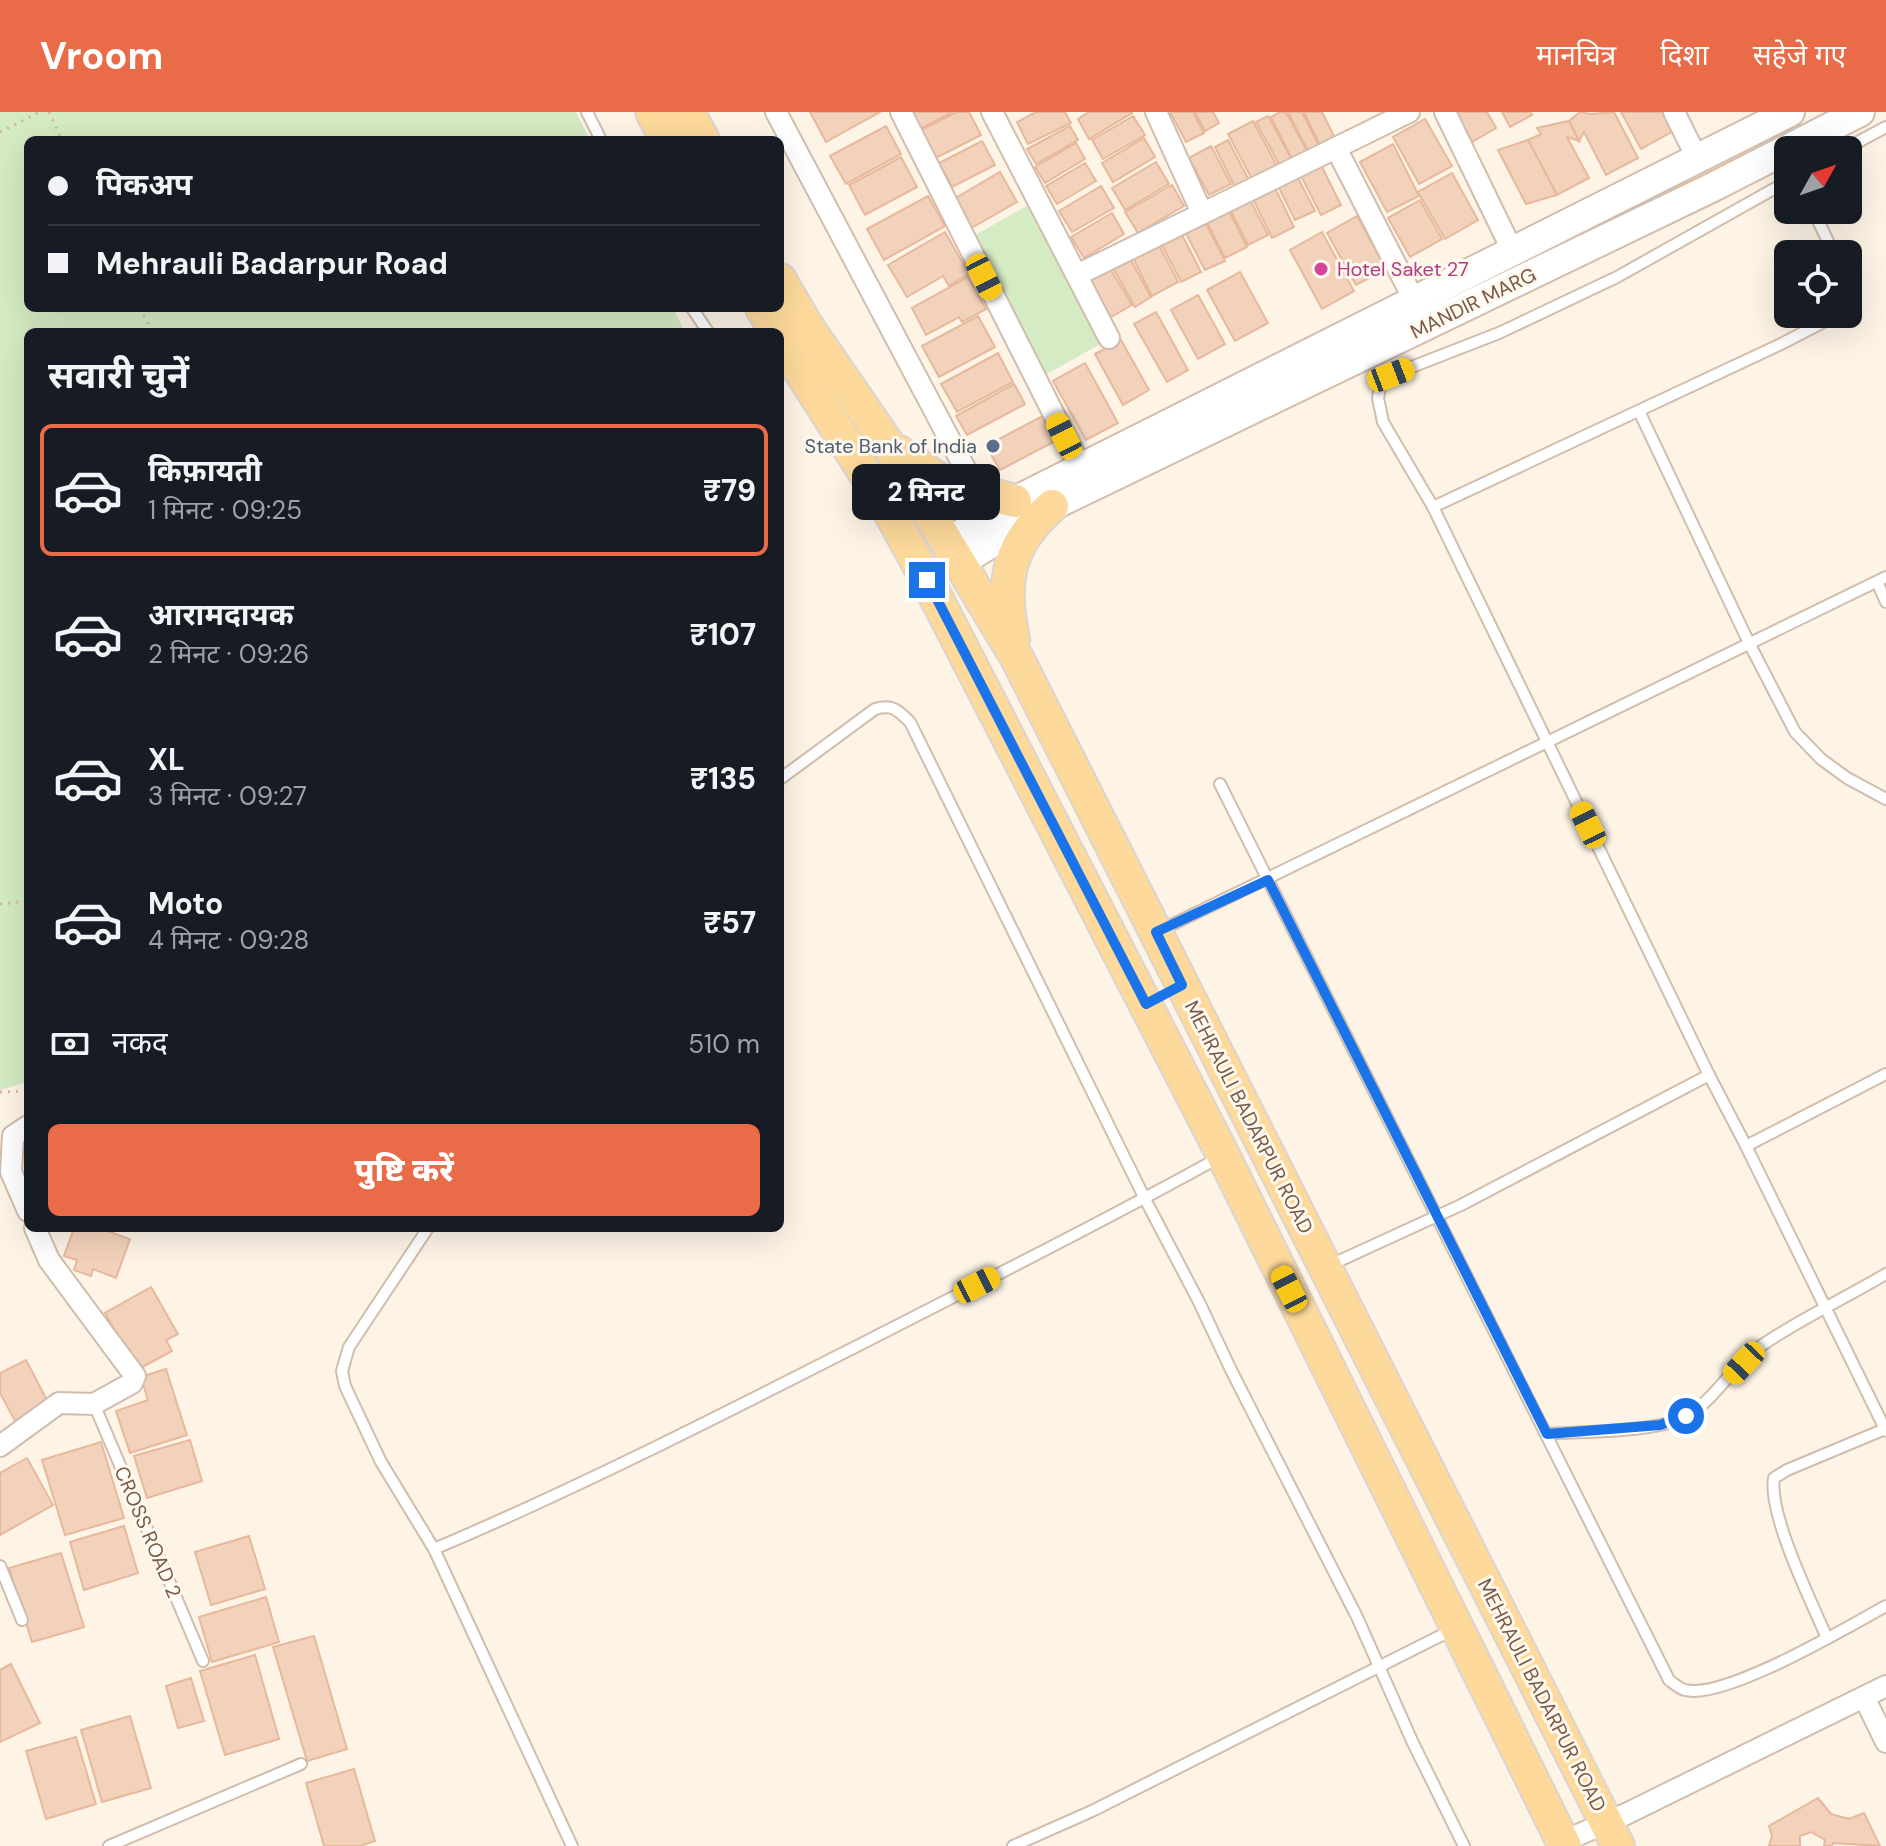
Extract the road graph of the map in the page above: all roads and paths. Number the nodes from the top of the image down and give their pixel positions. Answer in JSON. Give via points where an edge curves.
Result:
{"nodes":[{"id":1,"x":40,"y":112,"type":"edge"},
{"id":2,"x":49,"y":112,"type":"edge"},
{"id":3,"x":587,"y":112,"type":"edge"},
{"id":4,"x":652,"y":112,"type":"edge"},
{"id":5,"x":688,"y":112,"type":"edge"},
{"id":6,"x":776,"y":112,"type":"edge"},
{"id":7,"x":901,"y":112,"type":"edge"},
{"id":8,"x":992,"y":112,"type":"edge"},
{"id":9,"x":1156,"y":112,"type":"edge"},
{"id":10,"x":1409,"y":112,"type":"edge"},
{"id":11,"x":1445,"y":112,"type":"edge"},
{"id":12,"x":1674,"y":112,"type":"edge"},
{"id":13,"x":1790,"y":112,"type":"edge"},
{"id":14,"x":1860,"y":112,"type":"edge"},
{"id":15,"x":1886,"y":127,"type":"edge"},
{"id":16,"x":0,"y":132,"type":"edge"},
{"id":17,"x":60,"y":136,"type":"edge"},
{"id":18,"x":599,"y":136,"type":"edge"},
{"id":19,"x":665,"y":136,"type":"edge"},
{"id":20,"x":701,"y":136,"type":"edge"},
{"id":21,"x":1862,"y":140,"type":"edge"},
{"id":22,"x":1336,"y":148,"type":"junction"},
{"id":23,"x":1697,"y":158,"type":"junction"},
{"id":24,"x":1774,"y":189,"type":"edge"},
{"id":25,"x":1202,"y":213,"type":"junction"},
{"id":26,"x":1512,"y":250,"type":"junction"},
{"id":27,"x":1077,"y":275,"type":"junction"},
{"id":28,"x":784,"y":287,"type":"edge"},
{"id":29,"x":1414,"y":300,"type":"junction"},
{"id":30,"x":1812,"y":328,"type":"edge"},
{"id":31,"x":1109,"y":338,"type":"dead end"},
{"id":32,"x":784,"y":346,"type":"edge"},
{"id":33,"x":1639,"y":411,"type":"junction"},
{"id":34,"x":887,"y":443,"type":"junction"},
{"id":35,"x":1081,"y":468,"type":"junction"},
{"id":36,"x":978,"y":493,"type":"junction"},
{"id":37,"x":1015,"y":501,"type":"junction"},
{"id":38,"x":1052,"y":506,"type":"junction"},
{"id":39,"x":1433,"y":507,"type":"junction"},
{"id":40,"x":954,"y":552,"type":"junction"},
{"id":41,"x":1882,"y":579,"type":"edge"},
{"id":42,"x":1886,"y":602,"type":"edge"},
{"id":43,"x":1749,"y":643,"type":"junction"},
{"id":44,"x":1017,"y":658,"type":"junction"},
{"id":45,"x":1548,"y":742,"type":"junction"},
{"id":46,"x":784,"y":776,"type":"edge"},
{"id":47,"x":1220,"y":784,"type":"dead end"},
{"id":48,"x":1886,"y":799,"type":"edge"},
{"id":49,"x":1268,"y":880,"type":"junction"},
{"id":50,"x":24,"y":901,"type":"edge"},
{"id":51,"x":0,"y":904,"type":"edge"},
{"id":52,"x":1156,"y":932,"type":"junction"},
{"id":53,"x":1182,"y":985,"type":"junction"},
{"id":54,"x":1146,"y":1004,"type":"junction"},
{"id":55,"x":1886,"y":1074,"type":"edge"},
{"id":56,"x":1709,"y":1075,"type":"junction"},
{"id":57,"x":24,"y":1091,"type":"edge"},
{"id":58,"x":0,"y":1092,"type":"edge"},
{"id":59,"x":14,"y":1132,"type":"edge"},
{"id":60,"x":1746,"y":1146,"type":"junction"},
{"id":61,"x":1223,"y":1155,"type":"junction"},
{"id":62,"x":1145,"y":1199,"type":"junction"},
{"id":63,"x":24,"y":1202,"type":"edge"},
{"id":64,"x":1437,"y":1216,"type":"junction"},
{"id":65,"x":37,"y":1232,"type":"edge"},
{"id":66,"x":425,"y":1232,"type":"edge"},
{"id":67,"x":1325,"y":1267,"type":"junction"},
{"id":68,"x":1886,"y":1274,"type":"edge"},
{"id":69,"x":1824,"y":1307,"type":"junction"},
{"id":70,"x":94,"y":1404,"type":"junction"},
{"id":71,"x":1886,"y":1430,"type":"edge"},
{"id":72,"x":1547,"y":1434,"type":"junction"},
{"id":73,"x":0,"y":1446,"type":"edge"},
{"id":74,"x":434,"y":1549,"type":"junction"},
{"id":75,"x":0,"y":1566,"type":"edge"},
{"id":76,"x":1886,"y":1606,"type":"edge"},
{"id":77,"x":22,"y":1620,"type":"dead end"},
{"id":78,"x":1457,"y":1628,"type":"junction"},
{"id":79,"x":1827,"y":1638,"type":"junction"},
{"id":80,"x":203,"y":1661,"type":"dead end"},
{"id":81,"x":1379,"y":1666,"type":"junction"},
{"id":82,"x":1886,"y":1686,"type":"edge"},
{"id":83,"x":1864,"y":1697,"type":"junction"},
{"id":84,"x":1886,"y":1742,"type":"edge"},
{"id":85,"x":301,"y":1764,"type":"dead end"},
{"id":86,"x":1612,"y":1834,"type":"edge"},
{"id":87,"x":1564,"y":1844,"type":"edge"},
{"id":88,"x":109,"y":1846,"type":"edge"},
{"id":89,"x":572,"y":1846,"type":"edge"},
{"id":90,"x":1013,"y":1846,"type":"edge"},
{"id":91,"x":1464,"y":1846,"type":"edge"}],
"edges":[{"from":1,"to":16,"type":"path"},
{"from":2,"to":17,"type":"path"},
{"from":3,"to":18,"type":"lane"},
{"from":4,"to":19,"type":"main road"},
{"from":5,"to":20,"type":"main road"},
{"from":6,"to":36,"type":"street"},
{"from":7,"to":35,"type":"street"},
{"from":8,"to":27,"type":"street"},
{"from":9,"to":25,"type":"street"},
{"from":10,"to":22,"type":"street"},
{"from":11,"to":26,"type":"street"},
{"from":12,"to":23,"type":"street"},
{"from":13,"to":23,"type":"main road","name":"MANDIR MARG"},
{"from":14,"to":38,"type":"main road","name":"MANDIR MARG"},
{"from":15,"to":21,"type":"lane"},
{"from":22,"to":25,"type":"street"},
{"from":22,"to":29,"type":"street"},
{"from":23,"to":26,"type":"main road","name":"MANDIR MARG"},
{"from":24,"to":39,"type":"lane","via":[[1617,277],[1381,382],[1383,422]]},
{"from":25,"to":27,"type":"street"},
{"from":26,"to":29,"type":"main road","name":"MANDIR MARG"},
{"from":27,"to":31,"type":"street"},
{"from":28,"to":34,"type":"main road","name":"MEHRAULI BADARPUR ROAD"},
{"from":29,"to":35,"type":"main road","name":"MANDIR MARG"},
{"from":30,"to":33,"type":"lane"},
{"from":32,"to":54,"type":"main road","name":"MEHRAULI BADARPUR ROAD","via":[[891,514]]},
{"from":33,"to":39,"type":"lane"},
{"from":33,"to":43,"type":"lane"},
{"from":34,"to":36,"type":"main road","via":[[941,481]]},
{"from":34,"to":40,"type":"main road","name":"MEHRAULI BADARPUR ROAD"},
{"from":35,"to":37,"type":"main road","name":"MANDIR MARG"},
{"from":36,"to":37,"type":"main road"},
{"from":37,"to":40,"type":"main road","name":"MANDIR MARG"},
{"from":38,"to":40,"type":"main road","name":"MANDIR MARG"},
{"from":38,"to":44,"type":"main road","via":[[1027,531],[1009,573],[1006,608]]},
{"from":39,"to":45,"type":"lane"},
{"from":40,"to":44,"type":"main road","name":"MEHRAULI BADARPUR ROAD"},
{"from":41,"to":42,"type":"lane"},
{"from":41,"to":43,"type":"lane"},
{"from":43,"to":45,"type":"lane"},
{"from":43,"to":48,"type":"lane","via":[[1795,732],[1821,759]]},
{"from":44,"to":52,"type":"main road","name":"MEHRAULI BADARPUR ROAD"},
{"from":45,"to":49,"type":"lane"},
{"from":45,"to":56,"type":"lane"},
{"from":46,"to":62,"type":"lane","via":[[875,709],[886,705],[910,722]]},
{"from":47,"to":49,"type":"lane"},
{"from":49,"to":52,"type":"lane"},
{"from":49,"to":64,"type":"lane"},
{"from":50,"to":51,"type":"path"},
{"from":52,"to":53,"type":"main road","name":"MEHRAULI BADARPUR ROAD"},
{"from":53,"to":54,"type":"main road"},
{"from":53,"to":67,"type":"main road","name":"MEHRAULI BADARPUR ROAD"},
{"from":54,"to":61,"type":"main road","name":"MEHRAULI BADARPUR ROAD"},
{"from":55,"to":60,"type":"lane"},
{"from":56,"to":60,"type":"lane"},
{"from":56,"to":64,"type":"lane"},
{"from":57,"to":58,"type":"path"},
{"from":59,"to":63,"type":"street","via":[[11,1172]]},
{"from":60,"to":69,"type":"lane"},
{"from":61,"to":62,"type":"lane"},
{"from":61,"to":78,"type":"main road","name":"MEHRAULI BADARPUR ROAD"},
{"from":62,"to":74,"type":"lane","via":[[726,1413]]},
{"from":62,"to":81,"type":"lane"},
{"from":64,"to":67,"type":"lane"},
{"from":64,"to":72,"type":"lane"},
{"from":65,"to":70,"type":"street","via":[[49,1260],[135,1376],[132,1383]]},
{"from":66,"to":74,"type":"lane","via":[[357,1334],[342,1371],[381,1462]]},
{"from":67,"to":86,"type":"main road","name":"MEHRAULI BADARPUR ROAD"},
{"from":68,"to":69,"type":"lane"},
{"from":69,"to":71,"type":"lane"},
{"from":69,"to":72,"type":"lane","via":[[1756,1350],[1686,1416],[1660,1425]]},
{"from":70,"to":73,"type":"street","via":[[59,1403]]},
{"from":70,"to":80,"type":"lane","name":"CROSS ROAD 2"},
{"from":71,"to":79,"type":"lane","via":[[1774,1478],[1771,1491],[1777,1515]]},
{"from":72,"to":79,"type":"lane","via":[[1669,1680],[1685,1690],[1721,1687]]},
{"from":74,"to":89,"type":"lane"},
{"from":75,"to":77,"type":"lane"},
{"from":76,"to":79,"type":"lane"},
{"from":78,"to":81,"type":"lane"},
{"from":78,"to":87,"type":"main road","name":"MEHRAULI BADARPUR ROAD"},
{"from":81,"to":90,"type":"lane"},
{"from":81,"to":91,"type":"lane"},
{"from":82,"to":83,"type":"street"},
{"from":83,"to":84,"type":"street"},
{"from":83,"to":86,"type":"street"},
{"from":85,"to":88,"type":"lane"},
{"from":86,"to":87,"type":"street"}]}
